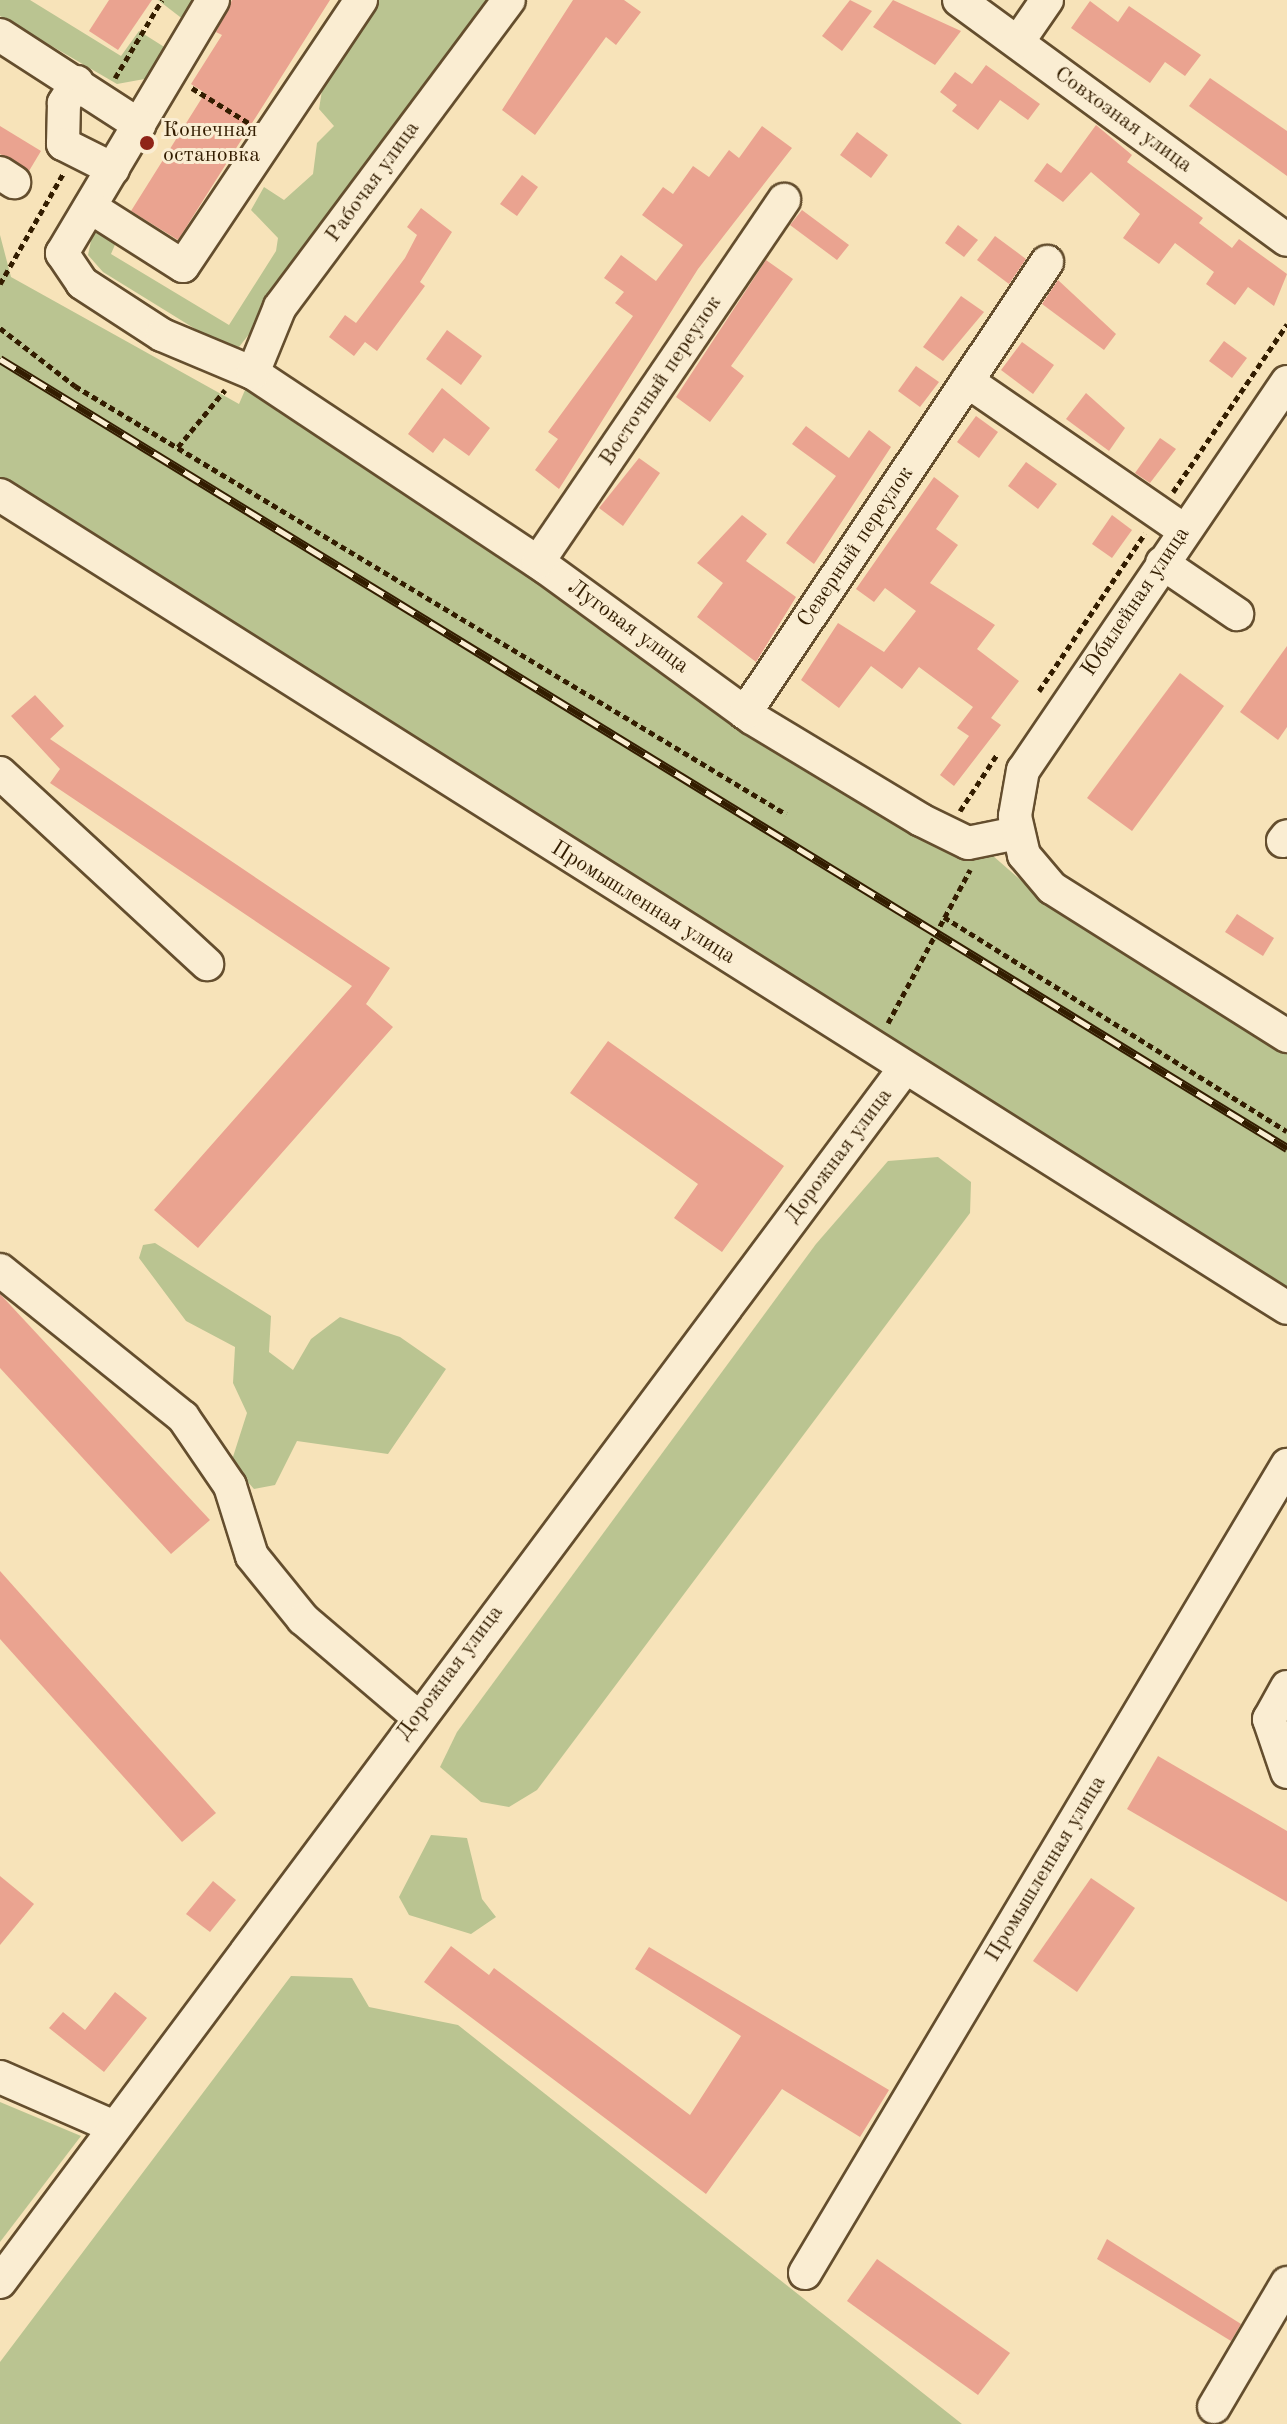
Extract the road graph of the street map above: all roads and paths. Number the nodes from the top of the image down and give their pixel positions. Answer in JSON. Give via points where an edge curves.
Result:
{"nodes":[{"id":1,"x":162,"y":0,"type":"edge"},
{"id":2,"x":213,"y":0,"type":"edge"},
{"id":3,"x":361,"y":0,"type":"edge"},
{"id":4,"x":509,"y":0,"type":"edge"},
{"id":5,"x":959,"y":0,"type":"edge"},
{"id":6,"x":1047,"y":0,"type":"edge"},
{"id":7,"x":0,"y":35,"type":"edge"},
{"id":8,"x":1018,"y":42,"type":"junction"},
{"id":9,"x":180,"y":81,"type":"dead end"},
{"id":10,"x":89,"y":91,"type":"junction"},
{"id":11,"x":139,"y":125,"type":"junction"},
{"id":12,"x":270,"y":136,"type":"junction"},
{"id":13,"x":75,"y":154,"type":"junction"},
{"id":14,"x":113,"y":169,"type":"junction"},
{"id":15,"x":784,"y":200,"type":"dead end"},
{"id":16,"x":90,"y":207,"type":"junction"},
{"id":17,"x":1287,"y":240,"type":"edge"},
{"id":18,"x":1047,"y":262,"type":"dead end"},
{"id":19,"x":0,"y":284,"type":"edge"},
{"id":20,"x":1287,"y":324,"type":"edge"},
{"id":21,"x":0,"y":328,"type":"edge"},
{"id":22,"x":245,"y":370,"type":"junction"},
{"id":23,"x":967,"y":381,"type":"junction"},
{"id":24,"x":1287,"y":382,"type":"edge"},
{"id":25,"x":178,"y":447,"type":"junction"},
{"id":26,"x":0,"y":495,"type":"edge"},
{"id":27,"x":1171,"y":521,"type":"junction"},
{"id":28,"x":538,"y":562,"type":"junction"},
{"id":29,"x":1162,"y":563,"type":"junction"},
{"id":30,"x":1237,"y":614,"type":"dead end"},
{"id":31,"x":1033,"y":701,"type":"dead end"},
{"id":32,"x":745,"y":713,"type":"junction"},
{"id":33,"x":1007,"y":740,"type":"dead end"},
{"id":34,"x":0,"y":773,"type":"edge"},
{"id":35,"x":786,"y":814,"type":"dead end"},
{"id":36,"x":946,"y":832,"type":"junction"},
{"id":37,"x":1017,"y":833,"type":"junction"},
{"id":38,"x":976,"y":858,"type":"dead end"},
{"id":39,"x":944,"y":917,"type":"junction"},
{"id":40,"x":207,"y":964,"type":"dead end"},
{"id":41,"x":1287,"y":1036,"type":"edge"},
{"id":42,"x":874,"y":1049,"type":"junction"},
{"id":43,"x":904,"y":1069,"type":"junction"},
{"id":44,"x":1287,"y":1131,"type":"edge"},
{"id":45,"x":0,"y":1270,"type":"edge"},
{"id":46,"x":1287,"y":1308,"type":"edge"},
{"id":47,"x":1287,"y":1465,"type":"edge"},
{"id":48,"x":1287,"y":1687,"type":"edge"},
{"id":49,"x":417,"y":1716,"type":"junction"},
{"id":50,"x":1287,"y":1772,"type":"edge"},
{"id":51,"x":0,"y":2077,"type":"edge"},
{"id":52,"x":110,"y":2125,"type":"junction"},
{"id":53,"x":805,"y":2273,"type":"dead end"},
{"id":54,"x":0,"y":2282,"type":"edge"},
{"id":55,"x":1287,"y":2283,"type":"edge"},
{"id":56,"x":1214,"y":2407,"type":"dead end"}],
"edges":[{"from":1,"to":10,"type":"path"},
{"from":2,"to":11,"type":"street"},
{"from":3,"to":12,"type":"street"},
{"from":4,"to":22,"type":"street","name":"Рабочая улица","via":[[280,307]]},
{"from":5,"to":8,"type":"street","name":"Совхозная улица"},
{"from":6,"to":8,"type":"street"},
{"from":7,"to":10,"type":"street"},
{"from":8,"to":17,"type":"street","name":"Совхозная улица"},
{"from":9,"to":12,"type":"path"},
{"from":10,"to":11,"type":"street"},
{"from":10,"to":13,"type":"street","via":[[59,126],[63,144]]},
{"from":11,"to":14,"type":"street"},
{"from":12,"to":16,"type":"street","via":[[183,266]]},
{"from":13,"to":14,"type":"street"},
{"from":13,"to":19,"type":"path"},
{"from":14,"to":16,"type":"street"},
{"from":15,"to":28,"type":"street","name":"Восточный переулок"},
{"from":16,"to":22,"type":"street","name":"Луговая улица","via":[[62,253],[82,283],[162,335]]},
{"from":18,"to":23,"type":"street","name":"Северный переулок"},
{"from":20,"to":27,"type":"path"},
{"from":21,"to":25,"type":"path","via":[[75,386]]},
{"from":22,"to":25,"type":"path"},
{"from":22,"to":28,"type":"street","name":"Луговая улица"},
{"from":23,"to":27,"type":"street"},
{"from":23,"to":32,"type":"street","name":"Северный переулок"},
{"from":24,"to":27,"type":"street","name":"Юбилейная улица"},
{"from":25,"to":35,"type":"path"},
{"from":26,"to":42,"type":"street","name":"Промышленная улица"},
{"from":27,"to":29,"type":"street","name":"Юбилейная улица"},
{"from":27,"to":31,"type":"path"},
{"from":28,"to":32,"type":"street","name":"Луговая улица"},
{"from":29,"to":30,"type":"street"},
{"from":29,"to":37,"type":"street","name":"Юбилейная улица","via":[[1023,770]]},
{"from":32,"to":36,"type":"street","name":"Луговая улица"},
{"from":33,"to":36,"type":"path"},
{"from":34,"to":40,"type":"street"},
{"from":36,"to":37,"type":"street","name":"Луговая улица","via":[[968,843]]},
{"from":37,"to":41,"type":"street","via":[[1035,873],[1052,888]]},
{"from":38,"to":39,"type":"path"},
{"from":39,"to":42,"type":"path"},
{"from":39,"to":44,"type":"path"},
{"from":42,"to":43,"type":"street","name":"Промышленная улица"},
{"from":43,"to":46,"type":"street","name":"Промышленная улица"},
{"from":43,"to":49,"type":"street","name":"Дорожная улица"},
{"from":45,"to":49,"type":"street","via":[[183,1417],[230,1486],[252,1556],[303,1619]]},
{"from":47,"to":53,"type":"street","name":"Промышленная улица"},
{"from":48,"to":50,"type":"street","via":[[1269,1719]]},
{"from":49,"to":52,"type":"street","name":"Дорожная улица"},
{"from":51,"to":52,"type":"street"},
{"from":52,"to":54,"type":"street","name":"Дорожная улица"},
{"from":55,"to":56,"type":"street"}]}
